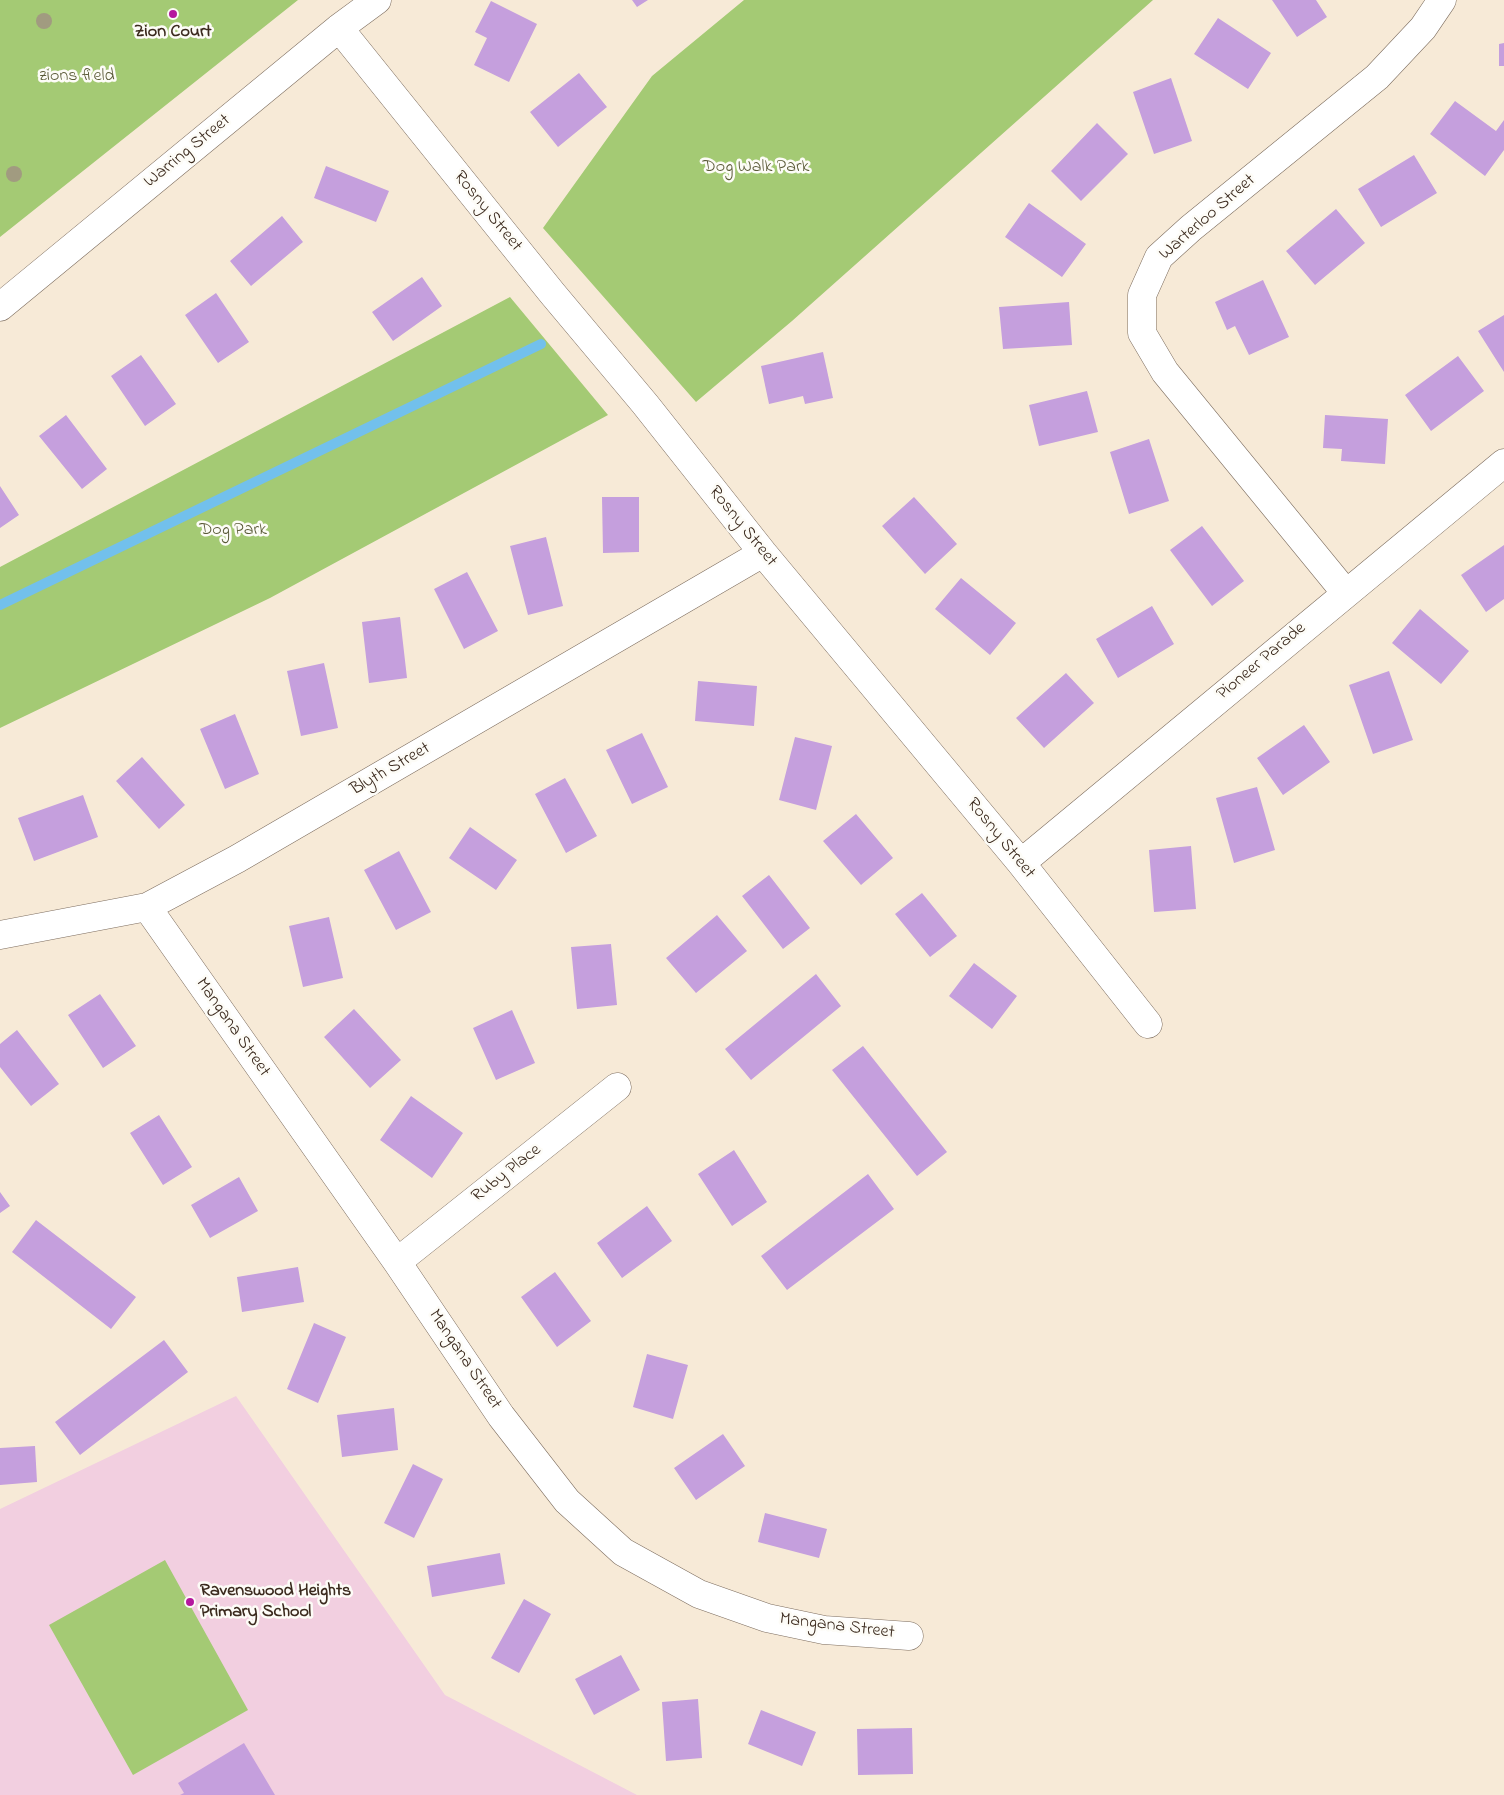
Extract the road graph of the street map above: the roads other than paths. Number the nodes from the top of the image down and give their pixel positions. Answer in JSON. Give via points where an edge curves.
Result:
{"nodes":[{"id":1,"x":377,"y":0,"type":"edge"},
{"id":2,"x":1442,"y":0,"type":"edge"},
{"id":3,"x":339,"y":28,"type":"junction"},
{"id":4,"x":0,"y":307,"type":"edge"},
{"id":5,"x":1504,"y":463,"type":"edge"},
{"id":6,"x":763,"y":553,"type":"junction"},
{"id":7,"x":1346,"y":592,"type":"junction"},
{"id":8,"x":1021,"y":863,"type":"junction"},
{"id":9,"x":148,"y":908,"type":"junction"},
{"id":10,"x":0,"y":935,"type":"edge"},
{"id":11,"x":1148,"y":1024,"type":"dead end"},
{"id":12,"x":617,"y":1087,"type":"dead end"},
{"id":13,"x":396,"y":1262,"type":"junction"},
{"id":14,"x":909,"y":1636,"type":"dead end"}],
"edges":[{"from":1,"to":3,"type":"street","name":"Warring Street"},
{"from":2,"to":7,"type":"street","name":"Warterloo Street","via":[[1423,28],[1377,77],[1191,228],[1160,257],[1142,295],[1142,333],[1165,372]]},
{"from":3,"to":4,"type":"street","name":"Warring Street"},
{"from":3,"to":6,"type":"street","name":"Rosny Street"},
{"from":5,"to":7,"type":"street","name":"Pioneer Parade"},
{"from":6,"to":8,"type":"street","name":"Rosny Street"},
{"from":6,"to":9,"type":"street","name":"Blyth Street","via":[[238,859]]},
{"from":7,"to":8,"type":"street","name":"Pioneer Parade"},
{"from":8,"to":11,"type":"street","name":"Rosny Street"},
{"from":9,"to":10,"type":"street","name":"Blyth Street"},
{"from":9,"to":13,"type":"street","name":"Mangana Street"},
{"from":12,"to":13,"type":"street","name":"Ruby Place"},
{"from":13,"to":14,"type":"street","name":"Mangana Street","via":[[502,1416],[561,1493],[623,1552],[699,1594],[767,1618],[824,1630]]}]}
